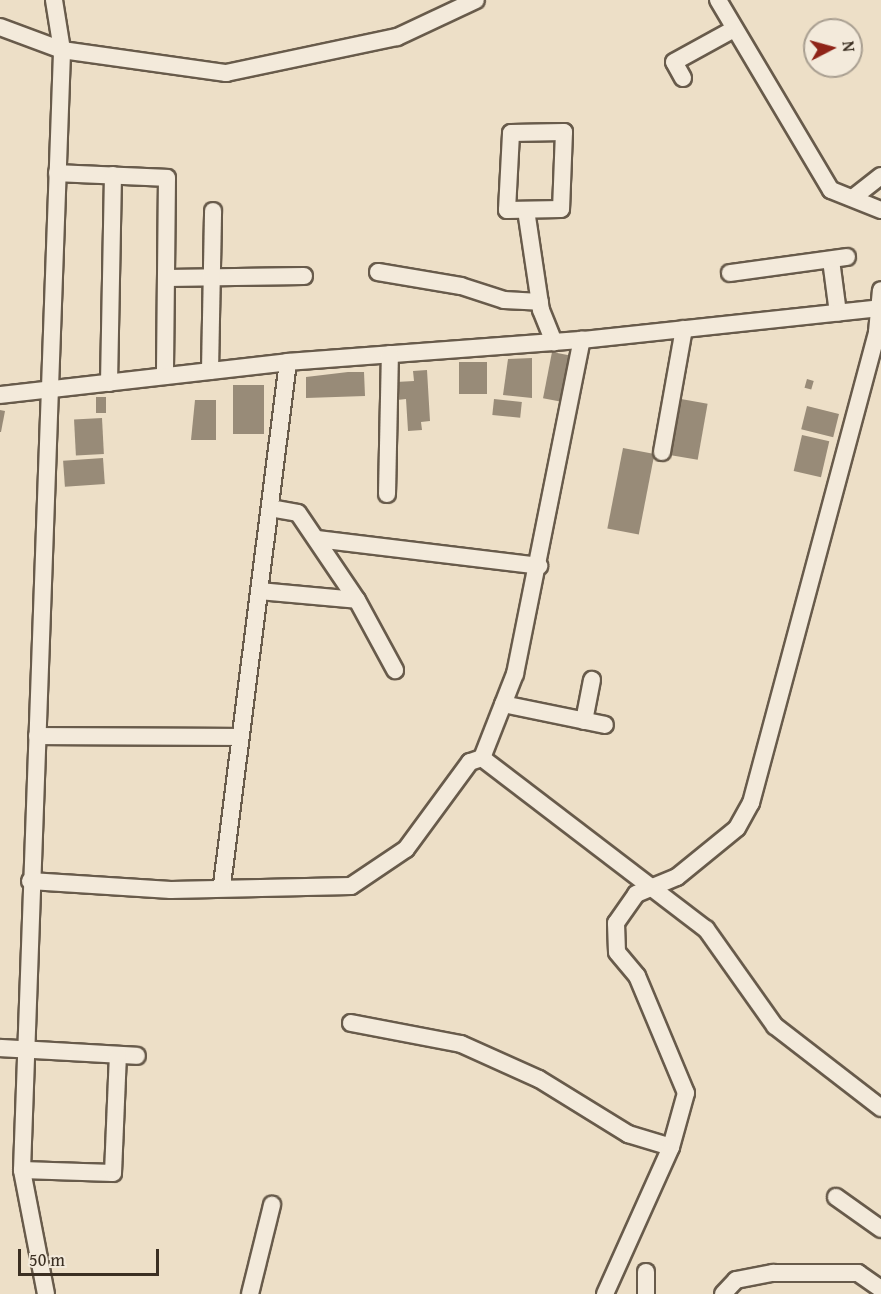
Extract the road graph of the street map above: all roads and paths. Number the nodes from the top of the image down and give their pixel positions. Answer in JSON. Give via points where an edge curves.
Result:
{"nodes":[{"id":1,"x":54,"y":0,"type":"edge"},
{"id":2,"x":476,"y":0,"type":"edge"},
{"id":3,"x":718,"y":0,"type":"edge"},
{"id":4,"x":0,"y":27,"type":"edge"},
{"id":5,"x":734,"y":28,"type":"junction"},
{"id":6,"x":62,"y":50,"type":"junction"},
{"id":7,"x":683,"y":78,"type":"dead end"},
{"id":8,"x":57,"y":173,"type":"junction"},
{"id":9,"x":113,"y":175,"type":"junction"},
{"id":10,"x":881,"y":176,"type":"edge"},
{"id":11,"x":854,"y":197,"type":"junction"},
{"id":12,"x":526,"y":210,"type":"junction"},
{"id":13,"x":881,"y":210,"type":"edge"},
{"id":14,"x":213,"y":211,"type":"dead end"},
{"id":15,"x":378,"y":272,"type":"dead end"},
{"id":16,"x":730,"y":273,"type":"dead end"},
{"id":17,"x":304,"y":276,"type":"dead end"},
{"id":18,"x":167,"y":278,"type":"junction"},
{"id":19,"x":211,"y":278,"type":"junction"},
{"id":20,"x":881,"y":290,"type":"edge"},
{"id":21,"x":540,"y":302,"type":"junction"},
{"id":22,"x":880,"y":308,"type":"edge"},
{"id":23,"x":838,"y":312,"type":"junction"},
{"id":24,"x":684,"y":329,"type":"junction"},
{"id":25,"x":582,"y":340,"type":"junction"},
{"id":26,"x":554,"y":342,"type":"junction"},
{"id":27,"x":390,"y":354,"type":"junction"},
{"id":28,"x":288,"y":362,"type":"junction"},
{"id":29,"x":210,"y":371,"type":"junction"},
{"id":30,"x":165,"y":376,"type":"junction"},
{"id":31,"x":109,"y":383,"type":"junction"},
{"id":32,"x":52,"y":390,"type":"junction"},
{"id":33,"x":0,"y":394,"type":"edge"},
{"id":34,"x":662,"y":452,"type":"dead end"},
{"id":35,"x":387,"y":494,"type":"dead end"},
{"id":36,"x":270,"y":508,"type":"junction"},
{"id":37,"x":317,"y":539,"type":"junction"},
{"id":38,"x":539,"y":566,"type":"junction"},
{"id":39,"x":259,"y":591,"type":"junction"},
{"id":40,"x":357,"y":600,"type":"junction"},
{"id":41,"x":395,"y":670,"type":"dead end"},
{"id":42,"x":592,"y":680,"type":"dead end"},
{"id":43,"x":503,"y":704,"type":"junction"},
{"id":44,"x":584,"y":721,"type":"junction"},
{"id":45,"x":605,"y":725,"type":"dead end"},
{"id":46,"x":37,"y":735,"type":"junction"},
{"id":47,"x":240,"y":737,"type":"junction"},
{"id":48,"x":482,"y":758,"type":"junction"},
{"id":49,"x":30,"y":881,"type":"junction"},
{"id":50,"x":222,"y":885,"type":"junction"},
{"id":51,"x":652,"y":887,"type":"junction"},
{"id":52,"x":351,"y":1023,"type":"dead end"},
{"id":53,"x":0,"y":1048,"type":"edge"},
{"id":54,"x":25,"y":1048,"type":"junction"},
{"id":55,"x":117,"y":1055,"type":"junction"},
{"id":56,"x":137,"y":1056,"type":"dead end"},
{"id":57,"x":881,"y":1108,"type":"edge"},
{"id":58,"x":671,"y":1147,"type":"junction"},
{"id":59,"x":22,"y":1170,"type":"junction"},
{"id":60,"x":836,"y":1197,"type":"dead end"},
{"id":61,"x":272,"y":1205,"type":"dead end"},
{"id":62,"x":881,"y":1229,"type":"edge"},
{"id":63,"x":646,"y":1272,"type":"dead end"},
{"id":64,"x":881,"y":1289,"type":"edge"},
{"id":65,"x":46,"y":1294,"type":"edge"},
{"id":66,"x":250,"y":1294,"type":"edge"},
{"id":67,"x":605,"y":1294,"type":"edge"},
{"id":68,"x":646,"y":1294,"type":"edge"},
{"id":69,"x":723,"y":1294,"type":"edge"}],
"edges":[{"from":1,"to":6,"type":"street"},
{"from":2,"to":6,"type":"street","via":[[397,38],[225,73]]},
{"from":3,"to":5,"type":"street"},
{"from":4,"to":6,"type":"street"},
{"from":5,"to":7,"type":"street","via":[[674,62]]},
{"from":5,"to":11,"type":"street","via":[[821,177],[831,190]]},
{"from":6,"to":8,"type":"street"},
{"from":8,"to":9,"type":"street"},
{"from":8,"to":32,"type":"street"},
{"from":9,"to":18,"type":"street","via":[[167,178]]},
{"from":9,"to":31,"type":"street"},
{"from":10,"to":11,"type":"street"},
{"from":11,"to":13,"type":"street"},
{"from":12,"to":12,"type":"street","via":[[507,210],[511,133],[564,132],[561,209]]},
{"from":12,"to":21,"type":"street"},
{"from":14,"to":19,"type":"street"},
{"from":15,"to":21,"type":"street","via":[[461,286],[504,300]]},
{"from":16,"to":23,"type":"street","via":[[839,258]]},
{"from":17,"to":19,"type":"street"},
{"from":18,"to":19,"type":"street"},
{"from":18,"to":30,"type":"street"},
{"from":19,"to":29,"type":"street"},
{"from":20,"to":22,"type":"street"},
{"from":21,"to":26,"type":"street"},
{"from":22,"to":23,"type":"street"},
{"from":22,"to":51,"type":"street","via":[[806,610],[751,803],[737,828],[677,877]]},
{"from":23,"to":24,"type":"street"},
{"from":24,"to":25,"type":"street"},
{"from":24,"to":34,"type":"street"},
{"from":25,"to":26,"type":"street"},
{"from":25,"to":38,"type":"street"},
{"from":26,"to":27,"type":"street"},
{"from":27,"to":28,"type":"street"},
{"from":27,"to":35,"type":"street"},
{"from":28,"to":29,"type":"street"},
{"from":28,"to":36,"type":"street"},
{"from":29,"to":30,"type":"street"},
{"from":30,"to":31,"type":"street"},
{"from":31,"to":32,"type":"street"},
{"from":32,"to":33,"type":"street"},
{"from":32,"to":46,"type":"street"},
{"from":36,"to":37,"type":"street","via":[[298,513]]},
{"from":36,"to":39,"type":"street"},
{"from":37,"to":38,"type":"street"},
{"from":37,"to":40,"type":"street"},
{"from":38,"to":43,"type":"street"},
{"from":39,"to":40,"type":"street"},
{"from":39,"to":47,"type":"street"},
{"from":40,"to":41,"type":"street"},
{"from":42,"to":44,"type":"street"},
{"from":43,"to":44,"type":"street"},
{"from":43,"to":48,"type":"street"},
{"from":44,"to":45,"type":"street"},
{"from":46,"to":47,"type":"street"},
{"from":46,"to":49,"type":"street"},
{"from":47,"to":50,"type":"street"},
{"from":48,"to":50,"type":"street","via":[[470,762],[406,849],[351,886]]},
{"from":48,"to":51,"type":"street"},
{"from":49,"to":50,"type":"street","via":[[171,890]]},
{"from":49,"to":54,"type":"street"},
{"from":51,"to":57,"type":"street","via":[[718,943],[775,1026]]},
{"from":51,"to":58,"type":"street","via":[[636,894],[616,923],[615,939],[617,952],[637,976],[686,1093]]},
{"from":52,"to":58,"type":"street","via":[[460,1044],[539,1080],[628,1134]]},
{"from":53,"to":54,"type":"street"},
{"from":54,"to":55,"type":"street"},
{"from":54,"to":59,"type":"street"},
{"from":55,"to":56,"type":"street"},
{"from":55,"to":59,"type":"street","via":[[113,1173]]},
{"from":58,"to":67,"type":"street"},
{"from":59,"to":65,"type":"street"},
{"from":60,"to":62,"type":"street"},
{"from":61,"to":66,"type":"street"},
{"from":63,"to":68,"type":"street"},
{"from":64,"to":69,"type":"street","via":[[858,1273],[774,1273],[736,1280]]}]}
